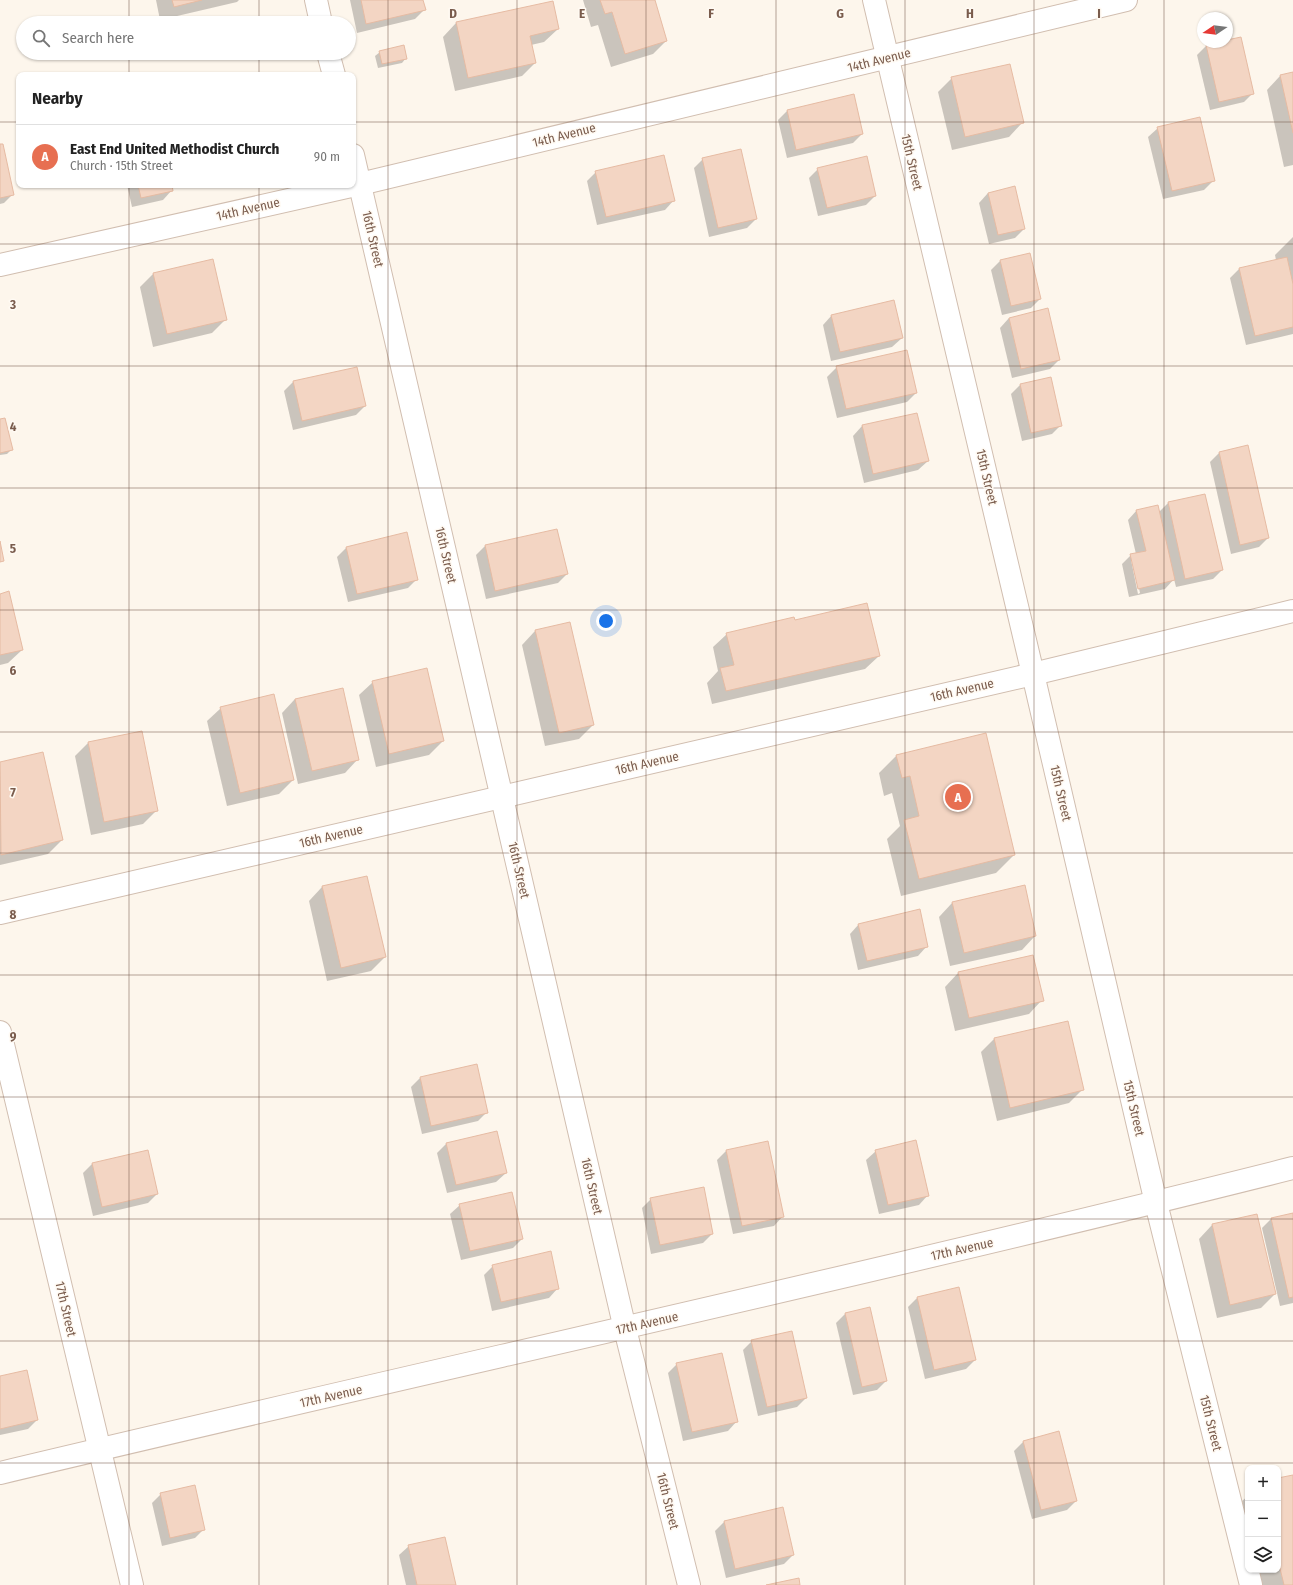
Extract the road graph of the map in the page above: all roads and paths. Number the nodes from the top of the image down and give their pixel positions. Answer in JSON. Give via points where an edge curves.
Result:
{"nodes":[{"id":1,"x":316,"y":0,"type":"edge"},
{"id":2,"x":874,"y":0,"type":"edge"},
{"id":3,"x":1126,"y":0,"type":"edge"},
{"id":4,"x":319,"y":16,"type":"edge"},
{"id":5,"x":887,"y":58,"type":"junction"},
{"id":6,"x":330,"y":60,"type":"edge"},
{"id":7,"x":333,"y":72,"type":"edge"},
{"id":8,"x":356,"y":167,"type":"edge"},
{"id":9,"x":360,"y":184,"type":"junction"},
{"id":10,"x":356,"y":185,"type":"edge"},
{"id":11,"x":342,"y":188,"type":"edge"},
{"id":12,"x":0,"y":265,"type":"edge"},
{"id":13,"x":1293,"y":611,"type":"edge"},
{"id":14,"x":1033,"y":674,"type":"junction"},
{"id":15,"x":502,"y":797,"type":"junction"},
{"id":16,"x":0,"y":913,"type":"edge"},
{"id":17,"x":0,"y":1032,"type":"edge"},
{"id":18,"x":1293,"y":1168,"type":"edge"},
{"id":19,"x":1156,"y":1203,"type":"junction"},
{"id":20,"x":625,"y":1329,"type":"junction"},
{"id":21,"x":100,"y":1449,"type":"junction"},
{"id":22,"x":0,"y":1473,"type":"edge"},
{"id":23,"x":132,"y":1585,"type":"edge"},
{"id":24,"x":689,"y":1585,"type":"edge"},
{"id":25,"x":1251,"y":1585,"type":"edge"}],
"edges":[{"from":1,"to":4,"type":"street"},
{"from":2,"to":5,"type":"street","name":"15th Street"},
{"from":3,"to":5,"type":"street","name":"14th Avenue"},
{"from":5,"to":9,"type":"street","name":"14th Avenue"},
{"from":5,"to":14,"type":"street","name":"15th Street"},
{"from":6,"to":7,"type":"street"},
{"from":8,"to":9,"type":"street","name":"16th Street"},
{"from":9,"to":10,"type":"street","name":"14th Avenue"},
{"from":9,"to":15,"type":"street","name":"16th Street"},
{"from":11,"to":12,"type":"street","name":"14th Avenue"},
{"from":13,"to":14,"type":"street","name":"16th Avenue"},
{"from":14,"to":15,"type":"street","name":"16th Avenue"},
{"from":14,"to":19,"type":"street","name":"15th Street"},
{"from":15,"to":16,"type":"street","name":"16th Avenue"},
{"from":15,"to":20,"type":"street","name":"16th Street"},
{"from":17,"to":21,"type":"street","name":"17th Street"},
{"from":18,"to":19,"type":"street","name":"17th Avenue"},
{"from":19,"to":20,"type":"street","name":"17th Avenue"},
{"from":19,"to":25,"type":"street","name":"15th Street"},
{"from":20,"to":21,"type":"street","name":"17th Avenue"},
{"from":20,"to":24,"type":"street","name":"16th Street"},
{"from":21,"to":22,"type":"street","name":"17th Avenue"},
{"from":21,"to":23,"type":"street","name":"17th Street"}]}
